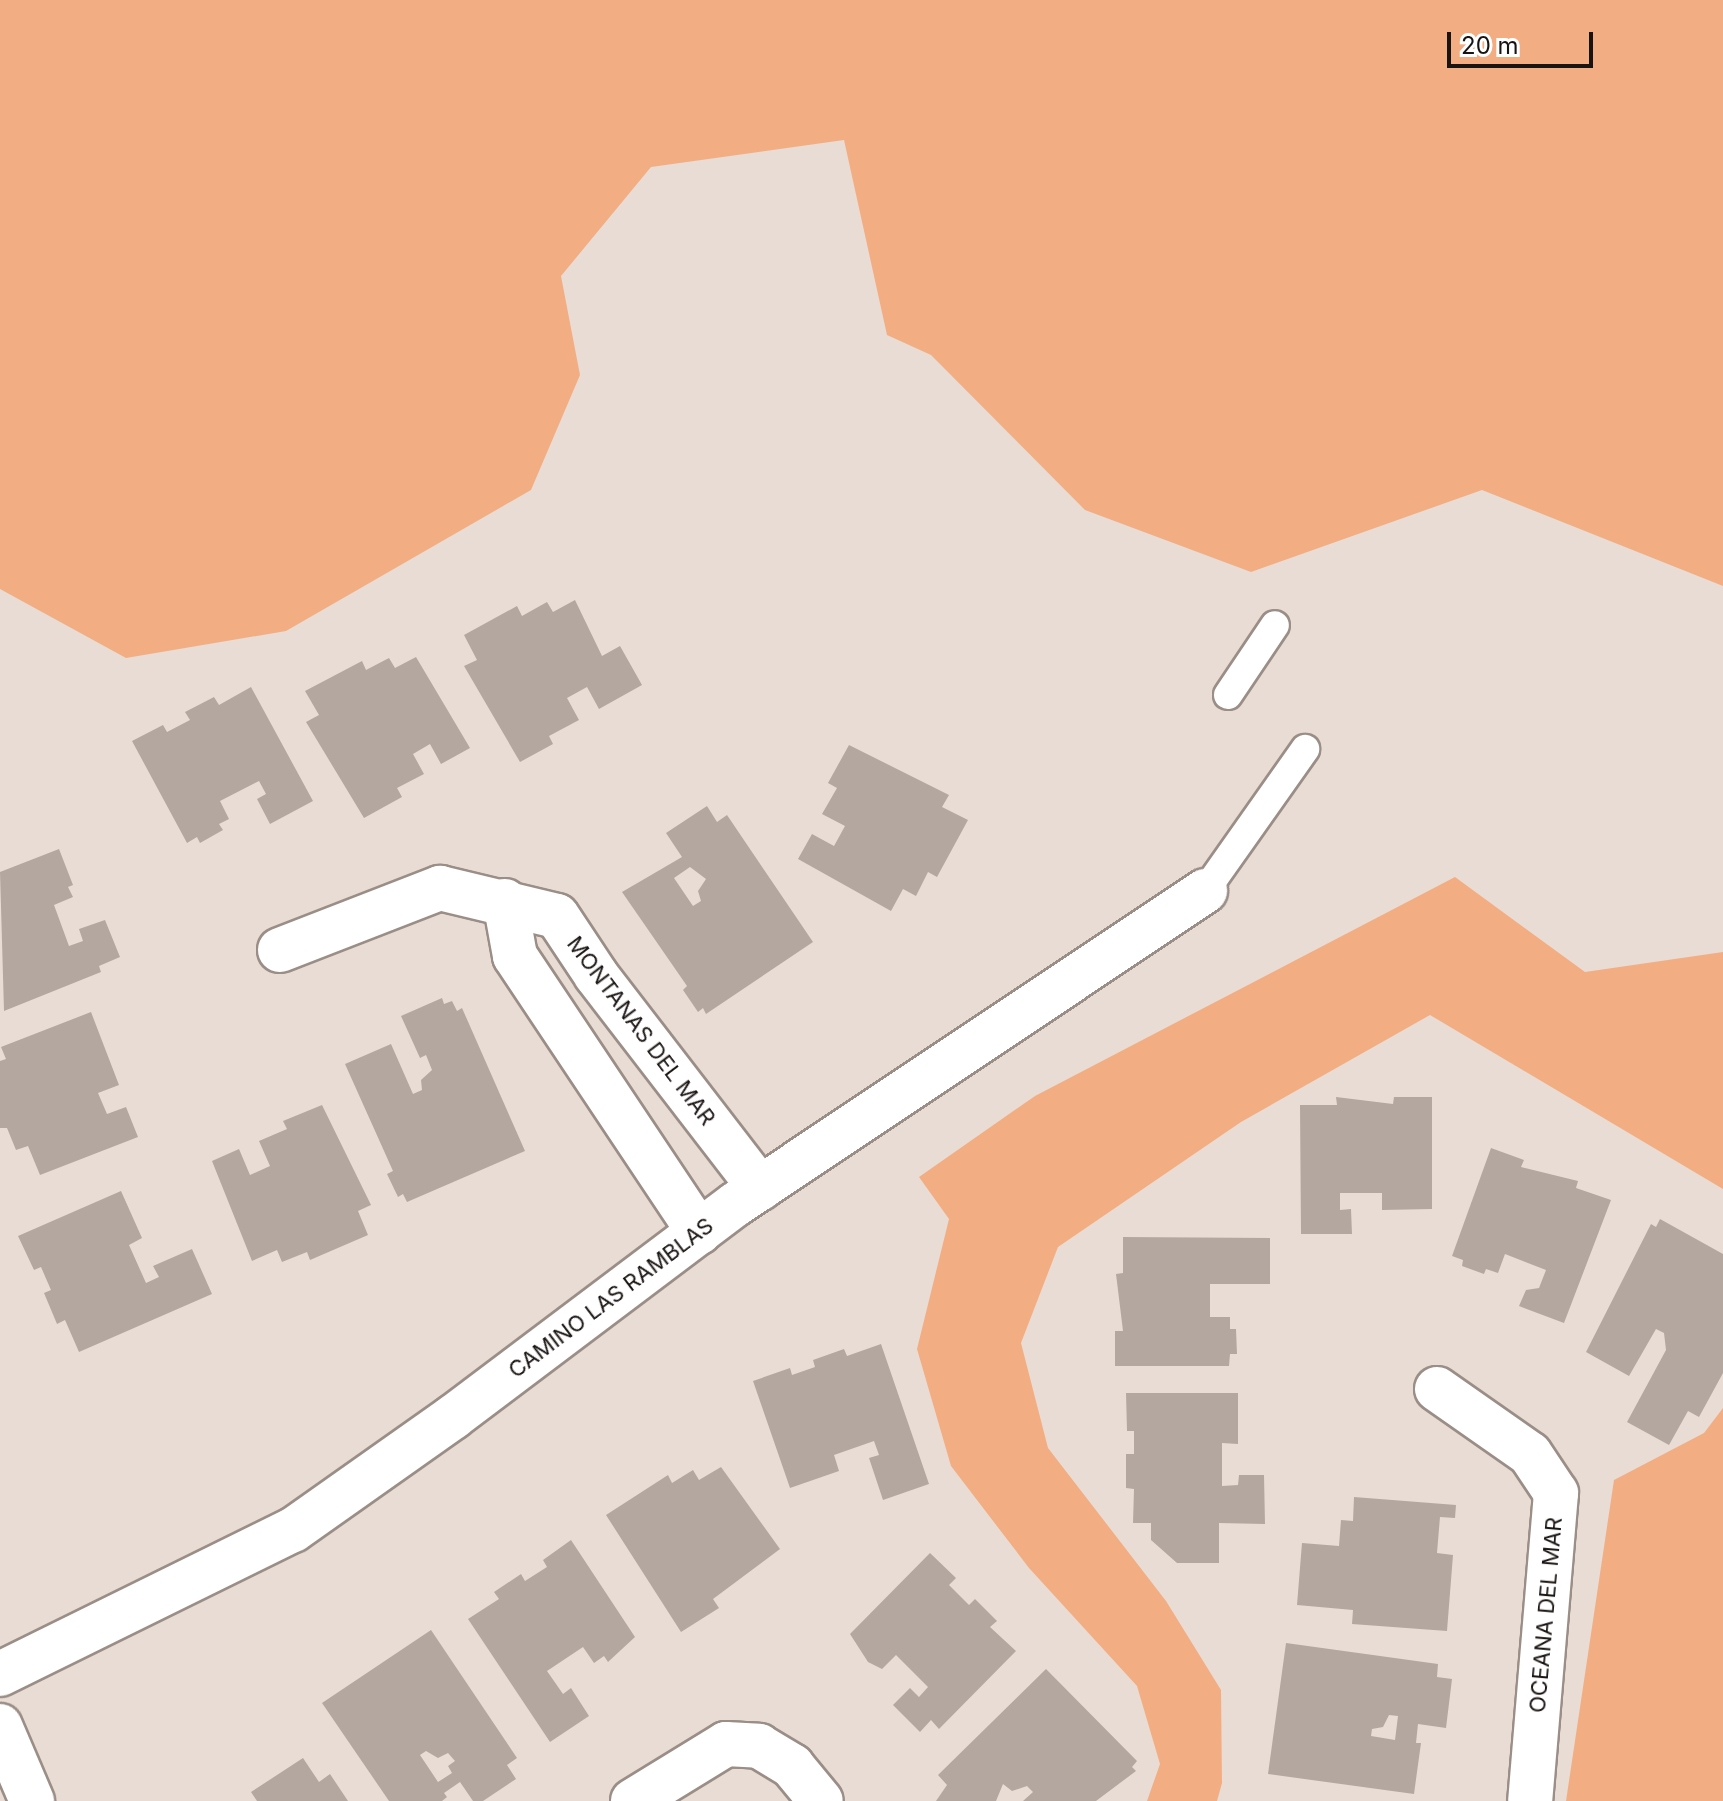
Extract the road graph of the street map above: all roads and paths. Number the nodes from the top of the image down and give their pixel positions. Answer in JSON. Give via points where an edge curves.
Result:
{"nodes":[{"id":1,"x":1275,"y":625,"type":"dead end"},
{"id":2,"x":1228,"y":695,"type":"dead end"},
{"id":3,"x":1305,"y":749,"type":"dead end"},
{"id":4,"x":1205,"y":891,"type":"joint"},
{"id":5,"x":505,"y":901,"type":"junction"},
{"id":6,"x":280,"y":950,"type":"dead end"},
{"id":7,"x":596,"y":975,"type":"junction"},
{"id":8,"x":551,"y":1006,"type":"junction"},
{"id":9,"x":760,"y":1188,"type":"junction"},
{"id":10,"x":699,"y":1232,"type":"junction"},
{"id":11,"x":1437,"y":1389,"type":"dead end"},
{"id":12,"x":0,"y":1674,"type":"edge"},
{"id":13,"x":0,"y":1726,"type":"edge"},
{"id":14,"x":32,"y":1801,"type":"edge"},
{"id":15,"x":633,"y":1801,"type":"edge"},
{"id":16,"x":821,"y":1801,"type":"edge"},
{"id":17,"x":1530,"y":1801,"type":"edge"}],
"edges":[{"from":1,"to":2,"type":"lane"},
{"from":3,"to":4,"type":"lane"},
{"from":4,"to":9,"type":"street","name":"CAMINO LAS RAMBLAS"},
{"from":5,"to":6,"type":"street","name":"MONTANAS DEL MAR","via":[[440,888]]},
{"from":5,"to":7,"type":"street","name":"MONTANAS DEL MAR","via":[[557,916]]},
{"from":5,"to":8,"type":"street","via":[[515,956]]},
{"from":7,"to":8,"type":"street"},
{"from":7,"to":9,"type":"street","name":"MONTANAS DEL MAR"},
{"from":8,"to":10,"type":"street"},
{"from":9,"to":10,"type":"street","name":"CAMINO LAS RAMBLAS"},
{"from":10,"to":12,"type":"street","name":"CAMINO LAS RAMBLAS","via":[[293,1530]]},
{"from":11,"to":17,"type":"street","name":"OCEANA DEL MAR","via":[[1530,1454],[1556,1493]]},
{"from":13,"to":14,"type":"street"},
{"from":15,"to":16,"type":"street","via":[[726,1744],[759,1746],[792,1766]]}]}
